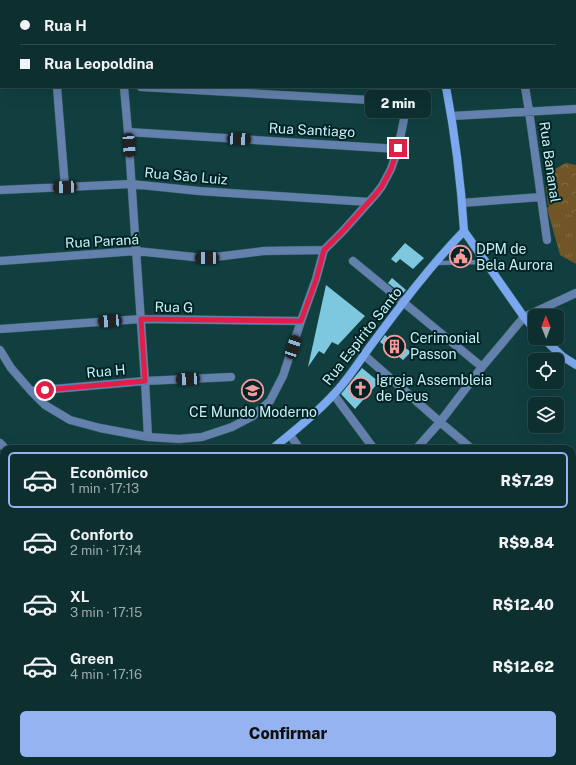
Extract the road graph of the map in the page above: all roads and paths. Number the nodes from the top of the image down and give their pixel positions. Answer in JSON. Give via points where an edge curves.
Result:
{"nodes":[{"id":1,"x":57,"y":88,"type":"edge"},
{"id":2,"x":124,"y":88,"type":"edge"},
{"id":3,"x":159,"y":88,"type":"edge"},
{"id":4,"x":402,"y":88,"type":"edge"},
{"id":5,"x":446,"y":88,"type":"edge"},
{"id":6,"x":525,"y":88,"type":"edge"},
{"id":7,"x":405,"y":102,"type":"junction"},
{"id":8,"x":576,"y":109,"type":"edge"},
{"id":9,"x":529,"y":111,"type":"junction"},
{"id":10,"x":452,"y":116,"type":"junction"},
{"id":11,"x":128,"y":132,"type":"junction"},
{"id":12,"x":398,"y":148,"type":"junction"},
{"id":13,"x":131,"y":184,"type":"junction"},
{"id":14,"x":65,"y":187,"type":"junction"},
{"id":15,"x":0,"y":190,"type":"edge"},
{"id":16,"x":542,"y":197,"type":"junction"},
{"id":17,"x":369,"y":202,"type":"junction"},
{"id":18,"x":462,"y":203,"type":"junction"},
{"id":19,"x":464,"y":231,"type":"junction"},
{"id":20,"x":547,"y":240,"type":"dead end"},
{"id":21,"x":324,"y":250,"type":"junction"},
{"id":22,"x":136,"y":251,"type":"junction"},
{"id":23,"x":0,"y":261,"type":"edge"},
{"id":24,"x":353,"y":261,"type":"dead end"},
{"id":25,"x":486,"y":262,"type":"junction"},
{"id":26,"x":436,"y":263,"type":"junction"},
{"id":27,"x":576,"y":293,"type":"edge"},
{"id":28,"x":404,"y":302,"type":"junction"},
{"id":29,"x":524,"y":317,"type":"junction"},
{"id":30,"x":141,"y":319,"type":"junction"},
{"id":31,"x":301,"y":321,"type":"junction"},
{"id":32,"x":528,"y":322,"type":"edge"},
{"id":33,"x":0,"y":328,"type":"edge"},
{"id":34,"x":550,"y":345,"type":"edge"},
{"id":35,"x":0,"y":350,"type":"edge"},
{"id":36,"x":364,"y":355,"type":"junction"},
{"id":37,"x":576,"y":365,"type":"edge"},
{"id":38,"x":482,"y":367,"type":"junction"},
{"id":39,"x":231,"y":377,"type":"dead end"},
{"id":40,"x":145,"y":381,"type":"junction"},
{"id":41,"x":31,"y":391,"type":"junction"},
{"id":42,"x":334,"y":395,"type":"junction"},
{"id":43,"x":440,"y":422,"type":"junction"},
{"id":44,"x":290,"y":435,"type":"junction"},
{"id":45,"x":148,"y":437,"type":"junction"},
{"id":46,"x":277,"y":445,"type":"edge"},
{"id":47,"x":297,"y":445,"type":"edge"},
{"id":48,"x":371,"y":445,"type":"edge"},
{"id":49,"x":420,"y":445,"type":"edge"},
{"id":50,"x":467,"y":445,"type":"edge"}],
"edges":[{"from":1,"to":14,"type":"street"},
{"from":2,"to":11,"type":"street"},
{"from":3,"to":7,"type":"street"},
{"from":4,"to":7,"type":"street"},
{"from":5,"to":10,"type":"street"},
{"from":6,"to":9,"type":"street","name":"Rua Bananal"},
{"from":7,"to":12,"type":"street"},
{"from":8,"to":9,"type":"street"},
{"from":9,"to":10,"type":"street"},
{"from":9,"to":16,"type":"street","name":"Rua Bananal"},
{"from":10,"to":18,"type":"street"},
{"from":11,"to":12,"type":"street","name":"Rua Santiago"},
{"from":11,"to":13,"type":"street"},
{"from":12,"to":17,"type":"street","via":[[387,178]]},
{"from":13,"to":14,"type":"street","name":"Rua São Luiz"},
{"from":13,"to":17,"type":"street","name":"Rua São Luiz"},
{"from":13,"to":22,"type":"street"},
{"from":14,"to":15,"type":"street","name":"Rua São Luiz"},
{"from":16,"to":18,"type":"street"},
{"from":16,"to":20,"type":"street","name":"Rua Bananal"},
{"from":17,"to":21,"type":"street"},
{"from":18,"to":19,"type":"street"},
{"from":19,"to":25,"type":"street"},
{"from":19,"to":26,"type":"street","name":"Rua Espírito Santo"},
{"from":21,"to":22,"type":"street","name":"Rua Paraná","via":[[264,252],[207,258]]},
{"from":21,"to":31,"type":"street"},
{"from":22,"to":23,"type":"street","name":"Rua Paraná"},
{"from":22,"to":30,"type":"street"},
{"from":24,"to":28,"type":"street"},
{"from":25,"to":26,"type":"lane"},
{"from":25,"to":29,"type":"street"},
{"from":26,"to":28,"type":"street","name":"Rua Espírito Santo"},
{"from":27,"to":29,"type":"street"},
{"from":28,"to":36,"type":"street","name":"Rua Espírito Santo"},
{"from":28,"to":38,"type":"street"},
{"from":29,"to":32,"type":"street"},
{"from":29,"to":38,"type":"street"},
{"from":30,"to":31,"type":"street","name":"Rua G"},
{"from":30,"to":33,"type":"street","name":"Rua G"},
{"from":30,"to":40,"type":"street"},
{"from":31,"to":45,"type":"street","via":[[283,376],[270,400],[252,416],[232,428],[202,437]]},
{"from":34,"to":37,"type":"street"},
{"from":35,"to":41,"type":"street","via":[[11,368]]},
{"from":36,"to":42,"type":"street","name":"Rua Espírito Santo"},
{"from":36,"to":43,"type":"street"},
{"from":38,"to":43,"type":"street"},
{"from":39,"to":40,"type":"street","name":"Rua H"},
{"from":40,"to":41,"type":"street","name":"Rua H"},
{"from":40,"to":45,"type":"street"},
{"from":41,"to":45,"type":"street","via":[[45,405],[70,420]]},
{"from":42,"to":44,"type":"street","name":"Rua Espírito Santo"},
{"from":42,"to":48,"type":"street"},
{"from":43,"to":49,"type":"street"},
{"from":43,"to":50,"type":"street"},
{"from":44,"to":46,"type":"street","name":"Rua Espírito Santo"},
{"from":44,"to":47,"type":"street"}]}
